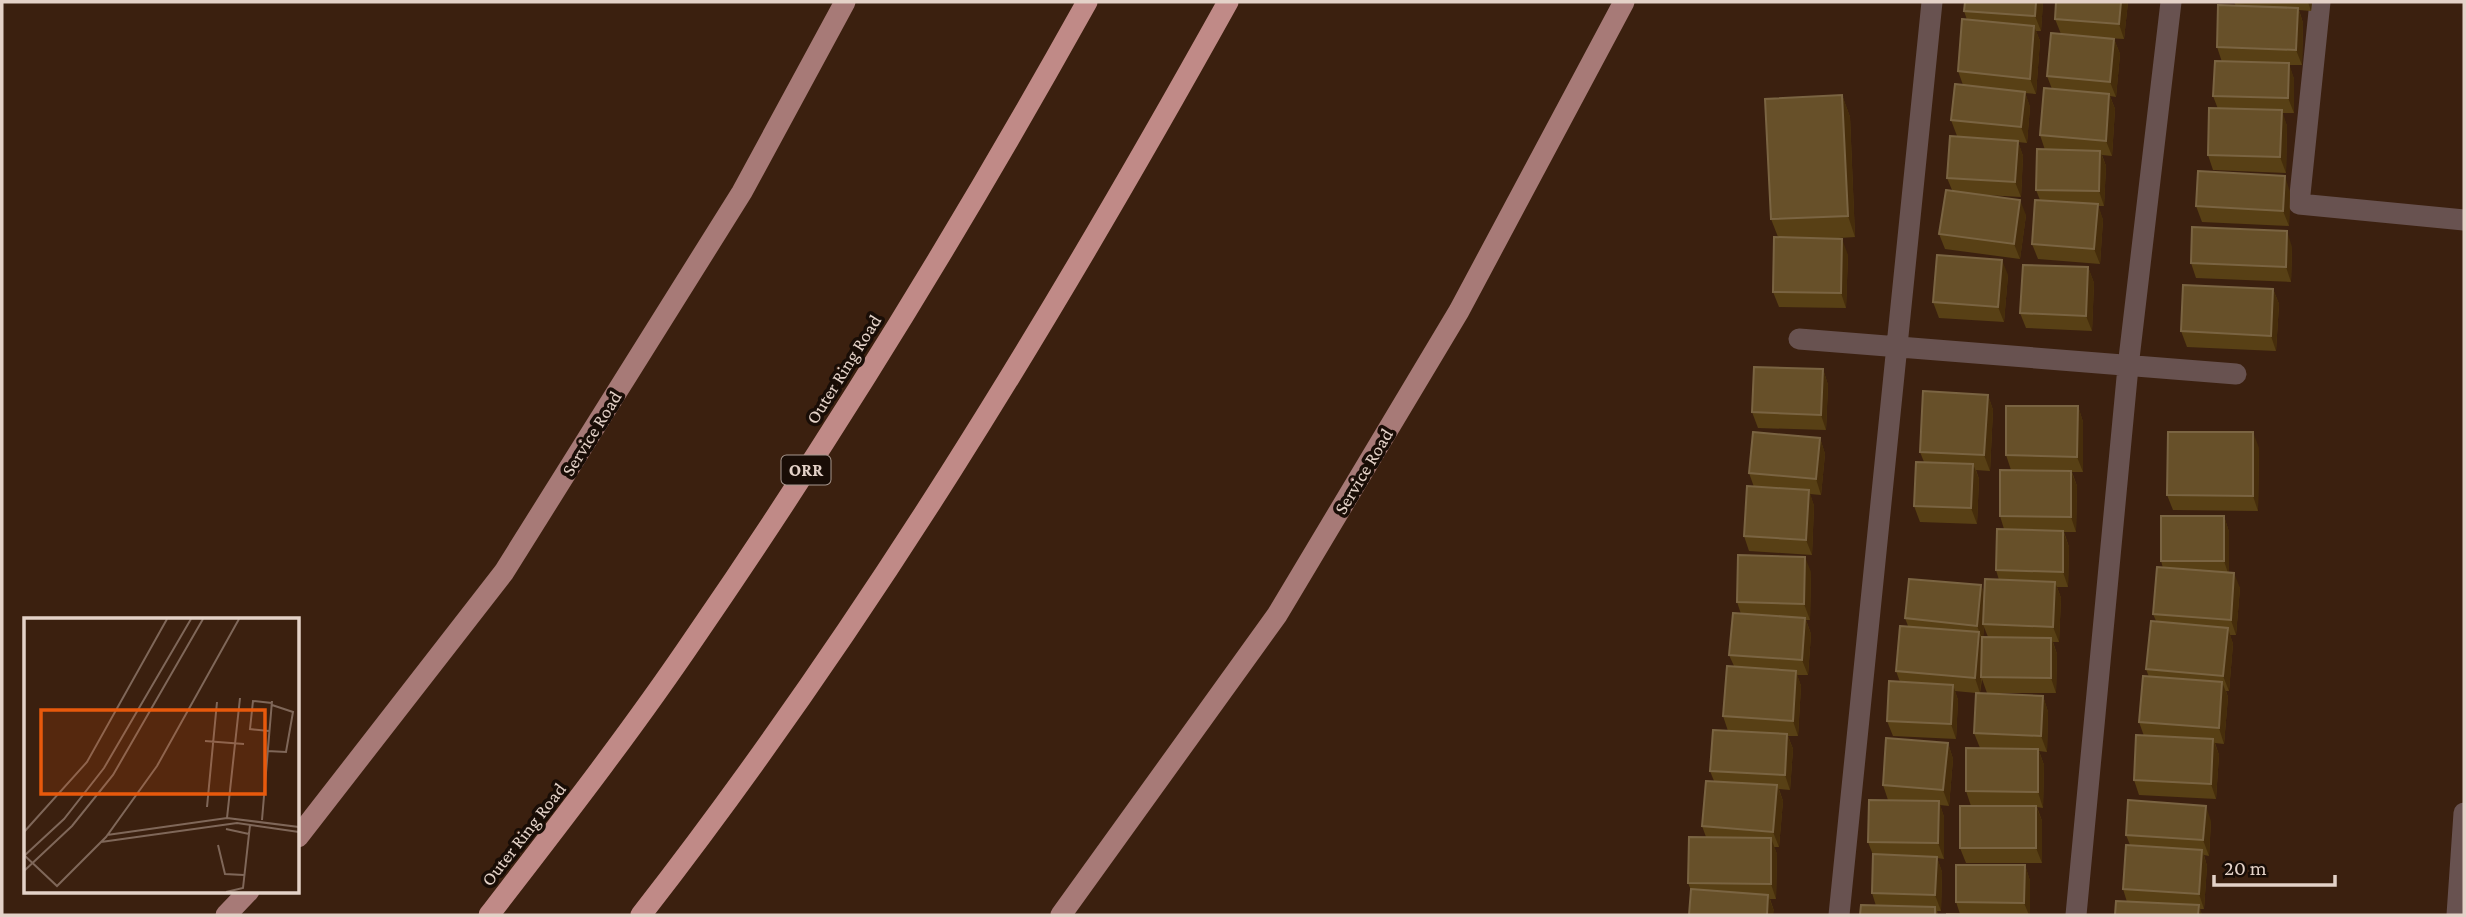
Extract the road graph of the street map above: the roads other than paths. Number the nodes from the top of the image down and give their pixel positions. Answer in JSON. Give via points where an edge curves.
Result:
{"nodes":[{"id":1,"x":845,"y":2,"type":"edge"},
{"id":2,"x":1087,"y":2,"type":"edge"},
{"id":3,"x":1228,"y":2,"type":"edge"},
{"id":4,"x":1624,"y":2,"type":"edge"},
{"id":5,"x":1933,"y":2,"type":"edge"},
{"id":6,"x":2171,"y":2,"type":"edge"},
{"id":7,"x":2320,"y":2,"type":"edge"},
{"id":8,"x":2464,"y":220,"type":"edge"},
{"id":9,"x":1799,"y":339,"type":"dead end"},
{"id":10,"x":1899,"y":349,"type":"junction"},
{"id":11,"x":2128,"y":367,"type":"junction"},
{"id":12,"x":2236,"y":374,"type":"dead end"},
{"id":13,"x":2464,"y":813,"type":"edge"},
{"id":14,"x":299,"y":836,"type":"edge"},
{"id":15,"x":248,"y":892,"type":"edge"},
{"id":16,"x":226,"y":915,"type":"edge"},
{"id":17,"x":489,"y":915,"type":"edge"},
{"id":18,"x":641,"y":915,"type":"edge"},
{"id":19,"x":1060,"y":915,"type":"edge"},
{"id":20,"x":1839,"y":915,"type":"edge"},
{"id":21,"x":2076,"y":915,"type":"edge"},
{"id":22,"x":2456,"y":915,"type":"edge"}],
"edges":[{"from":1,"to":14,"type":"main road","name":"Service Road","via":[[742,192],[504,572]]},
{"from":2,"to":17,"type":"highway","name":"Outer Ring Road","number":"ORR","via":[[891,337],[795,488],[694,639]]},
{"from":3,"to":18,"type":"highway","via":[[1088,244],[897,555],[795,708]]},
{"from":4,"to":19,"type":"main road","name":"Service Road","via":[[1459,311],[1277,615]]},
{"from":5,"to":10,"type":"street"},
{"from":6,"to":11,"type":"street"},
{"from":7,"to":8,"type":"street","via":[[2300,204]]},
{"from":9,"to":10,"type":"street"},
{"from":10,"to":11,"type":"street"},
{"from":10,"to":20,"type":"street"},
{"from":11,"to":12,"type":"street"},
{"from":11,"to":21,"type":"street"},
{"from":13,"to":22,"type":"street"},
{"from":15,"to":16,"type":"main road"}]}
